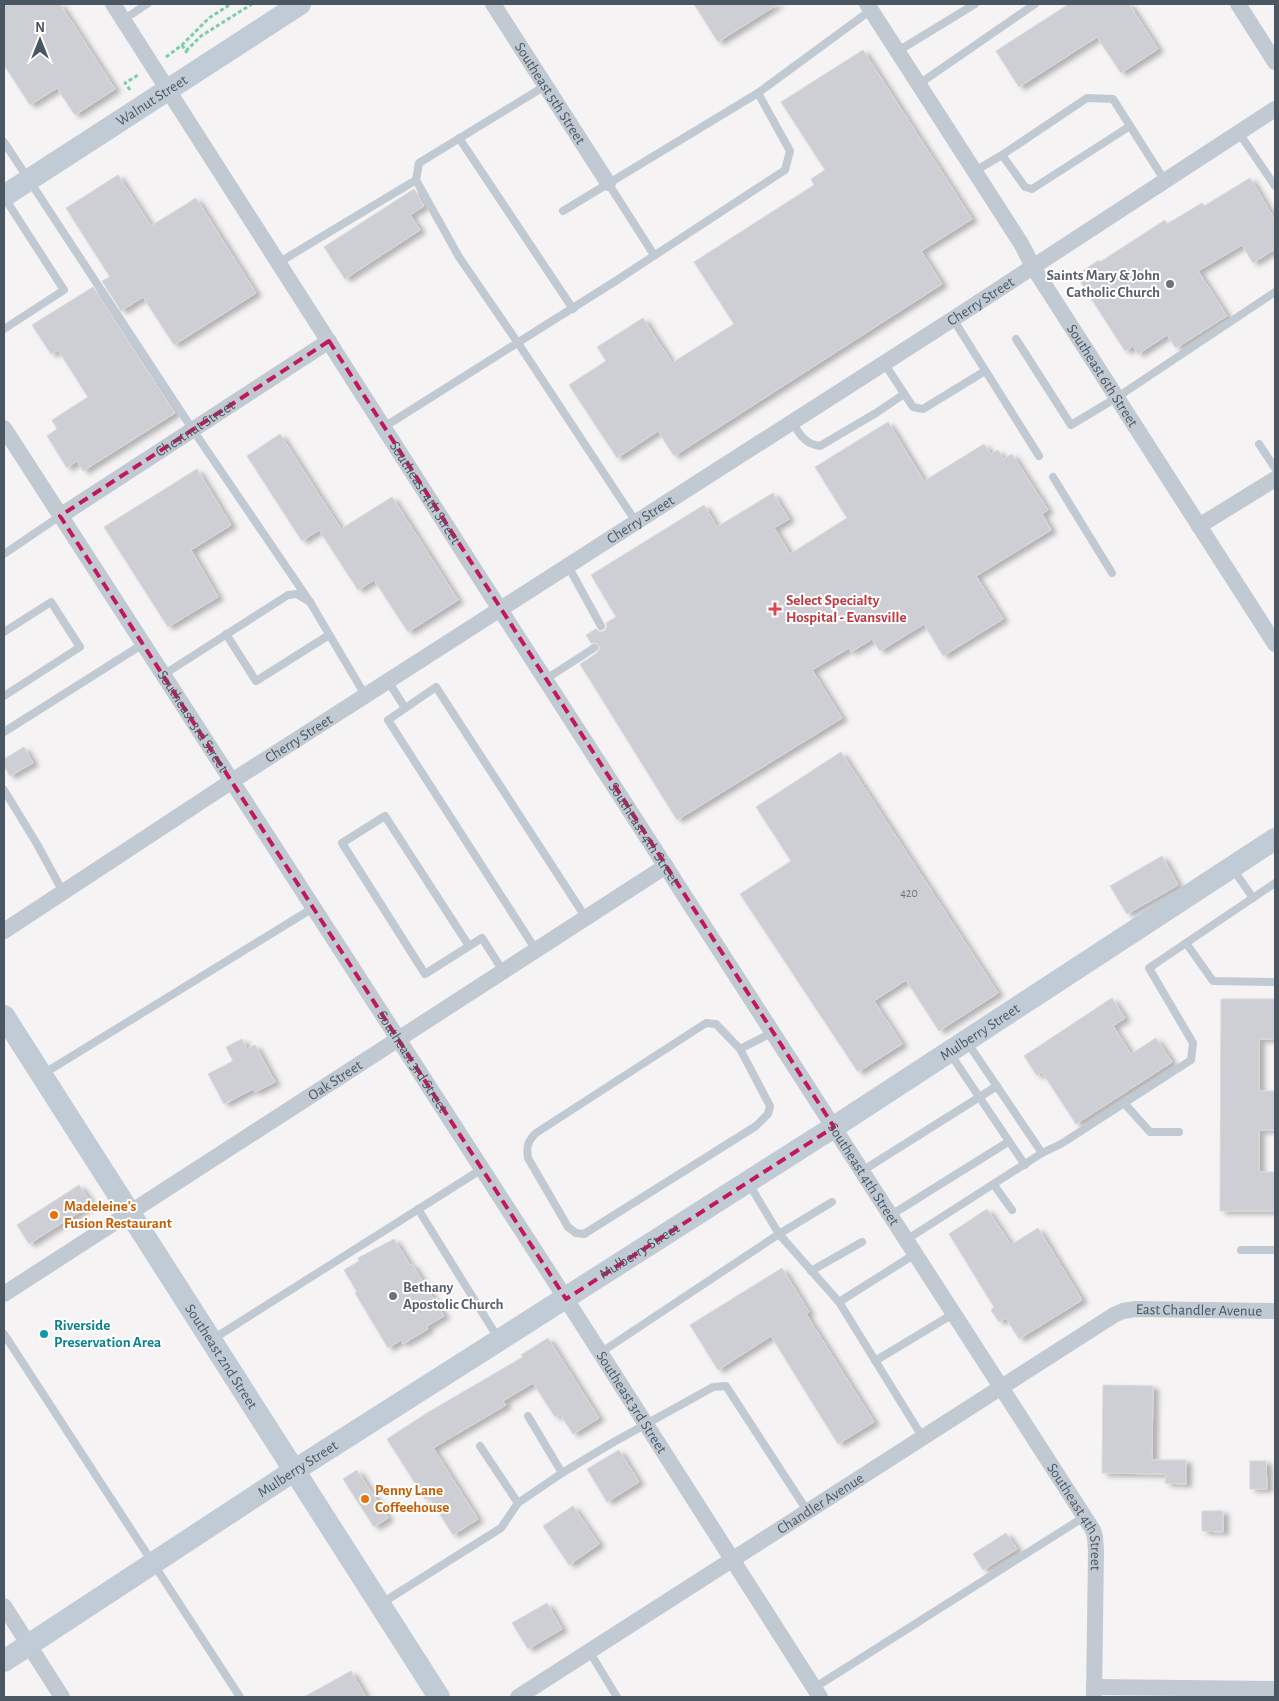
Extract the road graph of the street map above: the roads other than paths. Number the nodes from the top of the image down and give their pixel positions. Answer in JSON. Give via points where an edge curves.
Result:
{"nodes":[{"id":1,"x":113,"y":4,"type":"edge"},
{"id":2,"x":148,"y":4,"type":"edge"},
{"id":3,"x":300,"y":4,"type":"edge"},
{"id":4,"x":492,"y":4,"type":"edge"},
{"id":5,"x":975,"y":4,"type":"edge"},
{"id":6,"x":1035,"y":4,"type":"edge"},
{"id":7,"x":1238,"y":4,"type":"edge"},
{"id":8,"x":869,"y":7,"type":"edge"},
{"id":9,"x":123,"y":20,"type":"junction"},
{"id":10,"x":898,"y":51,"type":"junction"},
{"id":11,"x":1275,"y":62,"type":"edge"},
{"id":12,"x":919,"y":84,"type":"junction"},
{"id":13,"x":545,"y":86,"type":"junction"},
{"id":14,"x":168,"y":90,"type":"junction"},
{"id":15,"x":758,"y":94,"type":"junction"},
{"id":16,"x":1275,"y":109,"type":"edge"},
{"id":17,"x":1130,"y":126,"type":"junction"},
{"id":18,"x":1239,"y":133,"type":"junction"},
{"id":19,"x":459,"y":138,"type":"junction"},
{"id":20,"x":4,"y":142,"type":"edge"},
{"id":21,"x":1002,"y":155,"type":"junction"},
{"id":22,"x":975,"y":171,"type":"junction"},
{"id":23,"x":28,"y":180,"type":"junction"},
{"id":24,"x":416,"y":180,"type":"junction"},
{"id":25,"x":1165,"y":181,"type":"junction"},
{"id":26,"x":608,"y":183,"type":"junction"},
{"id":27,"x":1275,"y":186,"type":"edge"},
{"id":28,"x":4,"y":196,"type":"edge"},
{"id":29,"x":563,"y":211,"type":"dead end"},
{"id":30,"x":654,"y":255,"type":"junction"},
{"id":31,"x":278,"y":263,"type":"junction"},
{"id":32,"x":1033,"y":267,"type":"junction"},
{"id":33,"x":1275,"y":292,"type":"edge"},
{"id":34,"x":572,"y":309,"type":"junction"},
{"id":35,"x":953,"y":319,"type":"junction"},
{"id":36,"x":4,"y":329,"type":"edge"},
{"id":37,"x":1016,"y":339,"type":"dead end"},
{"id":38,"x":329,"y":341,"type":"junction"},
{"id":39,"x":518,"y":344,"type":"junction"},
{"id":40,"x":884,"y":362,"type":"junction"},
{"id":41,"x":985,"y":371,"type":"junction"},
{"id":42,"x":904,"y":394,"type":"junction"},
{"id":43,"x":1116,"y":398,"type":"junction"},
{"id":44,"x":792,"y":422,"type":"junction"},
{"id":45,"x":384,"y":427,"type":"junction"},
{"id":46,"x":4,"y":428,"type":"edge"},
{"id":47,"x":193,"y":430,"type":"junction"},
{"id":48,"x":1259,"y":444,"type":"dead end"},
{"id":49,"x":1039,"y":456,"type":"dead end"},
{"id":50,"x":1275,"y":468,"type":"edge"},
{"id":51,"x":1053,"y":477,"type":"dead end"},
{"id":52,"x":1275,"y":479,"type":"edge"},
{"id":53,"x":60,"y":516,"type":"junction"},
{"id":54,"x":636,"y":522,"type":"junction"},
{"id":55,"x":1199,"y":526,"type":"junction"},
{"id":56,"x":4,"y":554,"type":"edge"},
{"id":57,"x":568,"y":566,"type":"junction"},
{"id":58,"x":1112,"y":574,"type":"dead end"},
{"id":59,"x":310,"y":602,"type":"junction"},
{"id":60,"x":500,"y":609,"type":"junction"},
{"id":61,"x":601,"y":626,"type":"dead end"},
{"id":62,"x":4,"y":632,"type":"edge"},
{"id":63,"x":226,"y":634,"type":"junction"},
{"id":64,"x":330,"y":635,"type":"junction"},
{"id":65,"x":143,"y":644,"type":"junction"},
{"id":66,"x":1275,"y":644,"type":"edge"},
{"id":67,"x":594,"y":648,"type":"dead end"},
{"id":68,"x":163,"y":675,"type":"junction"},
{"id":69,"x":546,"y":679,"type":"junction"},
{"id":70,"x":388,"y":681,"type":"junction"},
{"id":71,"x":4,"y":696,"type":"edge"},
{"id":72,"x":365,"y":696,"type":"junction"},
{"id":73,"x":405,"y":708,"type":"junction"},
{"id":74,"x":4,"y":732,"type":"edge"},
{"id":75,"x":232,"y":781,"type":"junction"},
{"id":76,"x":4,"y":790,"type":"edge"},
{"id":77,"x":1275,"y":839,"type":"edge"},
{"id":78,"x":666,"y":866,"type":"junction"},
{"id":79,"x":1232,"y":868,"type":"junction"},
{"id":80,"x":1274,"y":885,"type":"edge"},
{"id":81,"x":63,"y":892,"type":"junction"},
{"id":82,"x":1253,"y":898,"type":"junction"},
{"id":83,"x":313,"y":908,"type":"junction"},
{"id":84,"x":586,"y":918,"type":"junction"},
{"id":85,"x":4,"y":931,"type":"edge"},
{"id":86,"x":1186,"y":943,"type":"junction"},
{"id":87,"x":469,"y":946,"type":"junction"},
{"id":88,"x":536,"y":950,"type":"junction"},
{"id":89,"x":503,"y":971,"type":"junction"},
{"id":90,"x":1275,"y":982,"type":"edge"},
{"id":91,"x":4,"y":1016,"type":"edge"},
{"id":92,"x":773,"y":1032,"type":"junction"},
{"id":93,"x":398,"y":1040,"type":"junction"},
{"id":94,"x":958,"y":1047,"type":"junction"},
{"id":95,"x":740,"y":1049,"type":"junction"},
{"id":96,"x":41,"y":1075,"type":"junction"},
{"id":97,"x":998,"y":1086,"type":"junction"},
{"id":98,"x":980,"y":1098,"type":"junction"},
{"id":99,"x":1124,"y":1103,"type":"junction"},
{"id":100,"x":834,"y":1127,"type":"junction"},
{"id":101,"x":1179,"y":1132,"type":"dead end"},
{"id":102,"x":1008,"y":1142,"type":"junction"},
{"id":103,"x":1042,"y":1153,"type":"junction"},
{"id":104,"x":1025,"y":1165,"type":"junction"},
{"id":105,"x":482,"y":1169,"type":"junction"},
{"id":106,"x":862,"y":1171,"type":"junction"},
{"id":107,"x":748,"y":1182,"type":"junction"},
{"id":108,"x":994,"y":1185,"type":"junction"},
{"id":109,"x":832,"y":1202,"type":"dead end"},
{"id":110,"x":418,"y":1210,"type":"junction"},
{"id":111,"x":1012,"y":1210,"type":"dead end"},
{"id":112,"x":130,"y":1213,"type":"junction"},
{"id":113,"x":890,"y":1215,"type":"junction"},
{"id":114,"x":779,"y":1234,"type":"junction"},
{"id":115,"x":906,"y":1240,"type":"junction"},
{"id":116,"x":862,"y":1242,"type":"dead end"},
{"id":117,"x":1241,"y":1250,"type":"dead end"},
{"id":118,"x":1275,"y":1250,"type":"edge"},
{"id":119,"x":915,"y":1254,"type":"junction"},
{"id":120,"x":812,"y":1271,"type":"junction"},
{"id":121,"x":4,"y":1294,"type":"edge"},
{"id":122,"x":566,"y":1299,"type":"junction"},
{"id":123,"x":839,"y":1302,"type":"junction"},
{"id":124,"x":1123,"y":1311,"type":"joint"},
{"id":125,"x":1275,"y":1311,"type":"edge"},
{"id":126,"x":953,"y":1314,"type":"junction"},
{"id":127,"x":4,"y":1334,"type":"edge"},
{"id":128,"x":211,"y":1340,"type":"junction"},
{"id":129,"x":499,"y":1340,"type":"junction"},
{"id":130,"x":600,"y":1353,"type":"junction"},
{"id":131,"x":875,"y":1360,"type":"junction"},
{"id":132,"x":1000,"y":1388,"type":"junction"},
{"id":133,"x":528,"y":1416,"type":"dead end"},
{"id":134,"x":646,"y":1425,"type":"junction"},
{"id":135,"x":923,"y":1438,"type":"junction"},
{"id":136,"x":480,"y":1446,"type":"dead end"},
{"id":137,"x":295,"y":1470,"type":"junction"},
{"id":138,"x":562,"y":1472,"type":"junction"},
{"id":139,"x":518,"y":1504,"type":"junction"},
{"id":140,"x":808,"y":1512,"type":"junction"},
{"id":141,"x":1084,"y":1516,"type":"junction"},
{"id":142,"x":733,"y":1560,"type":"junction"},
{"id":143,"x":154,"y":1563,"type":"junction"},
{"id":144,"x":380,"y":1604,"type":"junction"},
{"id":145,"x":4,"y":1606,"type":"edge"},
{"id":146,"x":29,"y":1645,"type":"junction"},
{"id":147,"x":589,"y":1651,"type":"junction"},
{"id":148,"x":4,"y":1661,"type":"edge"},
{"id":149,"x":1275,"y":1689,"type":"edge"},
{"id":150,"x":1094,"y":1692,"type":"edge"},
{"id":151,"x":817,"y":1693,"type":"edge"},
{"id":152,"x":62,"y":1697,"type":"edge"},
{"id":153,"x":240,"y":1697,"type":"edge"},
{"id":154,"x":440,"y":1697,"type":"edge"},
{"id":155,"x":518,"y":1697,"type":"edge"},
{"id":156,"x":617,"y":1697,"type":"edge"}],
"edges":[{"from":1,"to":9,"type":"street","name":"Southeast 4th Street"},
{"from":2,"to":9,"type":"lane"},
{"from":3,"to":14,"type":"street","name":"Walnut Street"},
{"from":4,"to":13,"type":"street","name":"Southeast 5th Street"},
{"from":5,"to":10,"type":"lane"},
{"from":6,"to":12,"type":"lane"},
{"from":7,"to":11,"type":"street"},
{"from":8,"to":10,"type":"street","name":"Southeast 6th Street"},
{"from":8,"to":15,"type":"lane"},
{"from":9,"to":14,"type":"street","name":"Southeast 4th Street"},
{"from":10,"to":12,"type":"street","name":"Southeast 6th Street"},
{"from":12,"to":22,"type":"street","name":"Southeast 6th Street"},
{"from":13,"to":19,"type":"lane"},
{"from":13,"to":26,"type":"street","name":"Southeast 5th Street"},
{"from":14,"to":23,"type":"street","name":"Walnut Street"},
{"from":14,"to":31,"type":"street","name":"Southeast 4th Street"},
{"from":15,"to":26,"type":"lane"},
{"from":15,"to":30,"type":"lane","via":[[790,151],[785,170]]},
{"from":16,"to":18,"type":"street","name":"Cherry Street"},
{"from":17,"to":21,"type":"lane","via":[[1113,99],[1087,98]]},
{"from":17,"to":21,"type":"lane","via":[[1032,189],[1025,187]]},
{"from":17,"to":25,"type":"lane"},
{"from":18,"to":25,"type":"street","name":"Cherry Street"},
{"from":18,"to":27,"type":"lane"},
{"from":19,"to":24,"type":"lane","via":[[419,163]]},
{"from":19,"to":34,"type":"lane"},
{"from":20,"to":23,"type":"lane"},
{"from":21,"to":22,"type":"lane"},
{"from":22,"to":32,"type":"street","name":"Southeast 6th Street"},
{"from":23,"to":28,"type":"street","name":"Walnut Street"},
{"from":23,"to":47,"type":"lane"},
{"from":24,"to":31,"type":"lane"},
{"from":24,"to":39,"type":"lane","via":[[459,257]]},
{"from":25,"to":32,"type":"street","name":"Cherry Street"},
{"from":26,"to":29,"type":"lane"},
{"from":26,"to":30,"type":"lane"},
{"from":28,"to":36,"type":"lane","via":[[64,290]]},
{"from":30,"to":34,"type":"lane"},
{"from":31,"to":38,"type":"street","name":"Southeast 4th Street"},
{"from":32,"to":35,"type":"street","name":"Cherry Street"},
{"from":32,"to":43,"type":"street","name":"Southeast 6th Street"},
{"from":33,"to":43,"type":"lane"},
{"from":34,"to":39,"type":"lane"},
{"from":35,"to":40,"type":"street","name":"Cherry Street"},
{"from":35,"to":41,"type":"lane"},
{"from":37,"to":43,"type":"lane","via":[[1071,425]]},
{"from":38,"to":45,"type":"street","name":"Southeast 4th Street"},
{"from":38,"to":47,"type":"street","name":"Chestnut Street"},
{"from":39,"to":45,"type":"lane"},
{"from":39,"to":54,"type":"lane"},
{"from":40,"to":42,"type":"lane"},
{"from":40,"to":44,"type":"street","name":"Cherry Street"},
{"from":41,"to":42,"type":"lane","via":[[923,409],[913,406]]},
{"from":41,"to":49,"type":"lane"},
{"from":42,"to":44,"type":"lane","via":[[820,446],[804,439]]},
{"from":43,"to":55,"type":"street","name":"Southeast 6th Street"},
{"from":44,"to":54,"type":"street","name":"Cherry Street"},
{"from":45,"to":60,"type":"street","name":"Southeast 4th Street"},
{"from":46,"to":53,"type":"street","name":"Southeast 3rd Street"},
{"from":47,"to":53,"type":"street","name":"Chestnut Street"},
{"from":47,"to":59,"type":"lane"},
{"from":48,"to":50,"type":"lane"},
{"from":51,"to":58,"type":"lane"},
{"from":52,"to":55,"type":"street"},
{"from":53,"to":56,"type":"lane"},
{"from":53,"to":65,"type":"street","name":"Southeast 3rd Street"},
{"from":54,"to":57,"type":"street","name":"Cherry Street"},
{"from":55,"to":66,"type":"street","name":"Southeast 6th Street"},
{"from":57,"to":60,"type":"street","name":"Cherry Street"},
{"from":57,"to":61,"type":"lane"},
{"from":59,"to":63,"type":"lane","via":[[297,594],[288,595]]},
{"from":59,"to":64,"type":"lane"},
{"from":60,"to":69,"type":"street","name":"Southeast 4th Street"},
{"from":60,"to":70,"type":"street","name":"Cherry Street"},
{"from":62,"to":71,"type":"lane","via":[[51,602],[80,647]]},
{"from":63,"to":64,"type":"lane","via":[[256,681]]},
{"from":63,"to":68,"type":"lane"},
{"from":64,"to":72,"type":"lane"},
{"from":65,"to":68,"type":"street","name":"Southeast 3rd Street"},
{"from":65,"to":74,"type":"lane"},
{"from":67,"to":69,"type":"lane"},
{"from":68,"to":75,"type":"street","name":"Southeast 3rd Street"},
{"from":69,"to":78,"type":"street","name":"Southeast 4th Street"},
{"from":70,"to":72,"type":"street","name":"Cherry Street"},
{"from":70,"to":73,"type":"lane"},
{"from":72,"to":75,"type":"street","name":"Cherry Street"},
{"from":73,"to":84,"type":"lane","via":[[436,687]]},
{"from":73,"to":88,"type":"lane","via":[[388,720]]},
{"from":75,"to":81,"type":"street","name":"Cherry Street"},
{"from":75,"to":83,"type":"street","name":"Southeast 3rd Street"},
{"from":76,"to":81,"type":"lane"},
{"from":77,"to":79,"type":"street","name":"Mulberry Street"},
{"from":78,"to":84,"type":"street","name":"Oak Street"},
{"from":78,"to":92,"type":"street","name":"Southeast 4th Street"},
{"from":79,"to":82,"type":"lane"},
{"from":79,"to":94,"type":"street","name":"Mulberry Street"},
{"from":80,"to":82,"type":"lane"},
{"from":81,"to":85,"type":"street","name":"Cherry Street"},
{"from":82,"to":86,"type":"lane"},
{"from":83,"to":93,"type":"street","name":"Southeast 3rd Street"},
{"from":83,"to":96,"type":"lane"},
{"from":84,"to":88,"type":"street","name":"Oak Street"},
{"from":86,"to":90,"type":"lane","via":[[1213,981]]},
{"from":86,"to":99,"type":"lane","via":[[1149,968],[1193,1043],[1191,1060]]},
{"from":87,"to":87,"type":"lane","via":[[425,974],[342,843],[385,816]]},
{"from":87,"to":89,"type":"lane","via":[[482,938]]},
{"from":88,"to":89,"type":"street","name":"Oak Street"},
{"from":89,"to":93,"type":"street","name":"Oak Street"},
{"from":91,"to":96,"type":"street","name":"Southeast 2nd Street"},
{"from":92,"to":95,"type":"lane"},
{"from":92,"to":100,"type":"street","name":"Southeast 4th Street"},
{"from":93,"to":105,"type":"street","name":"Southeast 3rd Street"},
{"from":93,"to":112,"type":"street","name":"Oak Street"},
{"from":94,"to":97,"type":"lane"},
{"from":94,"to":98,"type":"lane"},
{"from":94,"to":100,"type":"street","name":"Mulberry Street"},
{"from":95,"to":95,"type":"lane","via":[[766,1096],[770,1106],[768,1114],[756,1126],[584,1234],[568,1227],[528,1158],[529,1140],[706,1023],[716,1024]]},
{"from":96,"to":112,"type":"street","name":"Southeast 2nd Street"},
{"from":97,"to":98,"type":"lane"},
{"from":97,"to":103,"type":"lane"},
{"from":98,"to":102,"type":"lane"},
{"from":98,"to":106,"type":"lane"},
{"from":99,"to":101,"type":"lane","via":[[1150,1132]]},
{"from":99,"to":103,"type":"lane"},
{"from":100,"to":106,"type":"street","name":"Southeast 4th Street"},
{"from":100,"to":107,"type":"street","name":"Mulberry Street"},
{"from":102,"to":104,"type":"lane"},
{"from":102,"to":113,"type":"lane"},
{"from":103,"to":104,"type":"lane"},
{"from":104,"to":108,"type":"lane"},
{"from":105,"to":110,"type":"lane"},
{"from":105,"to":122,"type":"street","name":"Southeast 3rd Street"},
{"from":106,"to":113,"type":"street","name":"Southeast 4th Street"},
{"from":107,"to":114,"type":"lane"},
{"from":107,"to":122,"type":"street","name":"Mulberry Street"},
{"from":108,"to":111,"type":"lane"},
{"from":108,"to":115,"type":"lane"},
{"from":109,"to":114,"type":"lane"},
{"from":110,"to":128,"type":"lane"},
{"from":110,"to":129,"type":"lane"},
{"from":112,"to":121,"type":"street","name":"Oak Street"},
{"from":112,"to":128,"type":"street","name":"Southeast 2nd Street"},
{"from":113,"to":115,"type":"street","name":"Southeast 4th Street"},
{"from":114,"to":120,"type":"lane"},
{"from":114,"to":130,"type":"lane"},
{"from":115,"to":119,"type":"street","name":"Southeast 4th Street"},
{"from":116,"to":120,"type":"lane"},
{"from":117,"to":118,"type":"lane"},
{"from":119,"to":123,"type":"lane"},
{"from":119,"to":126,"type":"street","name":"Southeast 4th Street"},
{"from":120,"to":123,"type":"lane"},
{"from":122,"to":129,"type":"street","name":"Mulberry Street"},
{"from":122,"to":130,"type":"street","name":"Southeast 3rd Street"},
{"from":123,"to":131,"type":"lane"},
{"from":124,"to":125,"type":"street","name":"East Chandler Avenue"},
{"from":124,"to":132,"type":"street","name":"Chandler Avenue"},
{"from":126,"to":131,"type":"lane"},
{"from":126,"to":132,"type":"street","name":"Southeast 4th Street"},
{"from":127,"to":143,"type":"lane"},
{"from":128,"to":137,"type":"street","name":"Southeast 2nd Street"},
{"from":129,"to":137,"type":"street","name":"Mulberry Street"},
{"from":130,"to":134,"type":"street","name":"Southeast 3rd Street"},
{"from":131,"to":135,"type":"lane"},
{"from":132,"to":135,"type":"street","name":"Chandler Avenue"},
{"from":132,"to":141,"type":"street","name":"Southeast 4th Street"},
{"from":133,"to":138,"type":"lane"},
{"from":134,"to":138,"type":"lane"},
{"from":134,"to":140,"type":"lane","via":[[713,1387],[726,1386]]},
{"from":134,"to":142,"type":"street","name":"Southeast 3rd Street"},
{"from":135,"to":140,"type":"street","name":"Chandler Avenue"},
{"from":136,"to":139,"type":"lane"},
{"from":137,"to":143,"type":"street","name":"Mulberry Street"},
{"from":137,"to":144,"type":"street","name":"Southeast 2nd Street"},
{"from":138,"to":139,"type":"lane"},
{"from":139,"to":144,"type":"lane","via":[[501,1528]]},
{"from":140,"to":142,"type":"street","name":"Chandler Avenue"},
{"from":141,"to":150,"type":"street","name":"Southeast 4th Street","via":[[1095,1536]]},
{"from":141,"to":151,"type":"lane"},
{"from":142,"to":147,"type":"street","name":"Chandler Avenue"},
{"from":142,"to":151,"type":"street","name":"Southeast 3rd Street"},
{"from":143,"to":146,"type":"street","name":"Mulberry Street"},
{"from":143,"to":153,"type":"lane"},
{"from":144,"to":154,"type":"street","name":"Southeast 2nd Street"},
{"from":145,"to":146,"type":"street"},
{"from":146,"to":148,"type":"street","name":"Mulberry Street"},
{"from":146,"to":152,"type":"street"},
{"from":147,"to":155,"type":"street","name":"Chandler Avenue"},
{"from":147,"to":156,"type":"lane"},
{"from":149,"to":150,"type":"street"}]}
